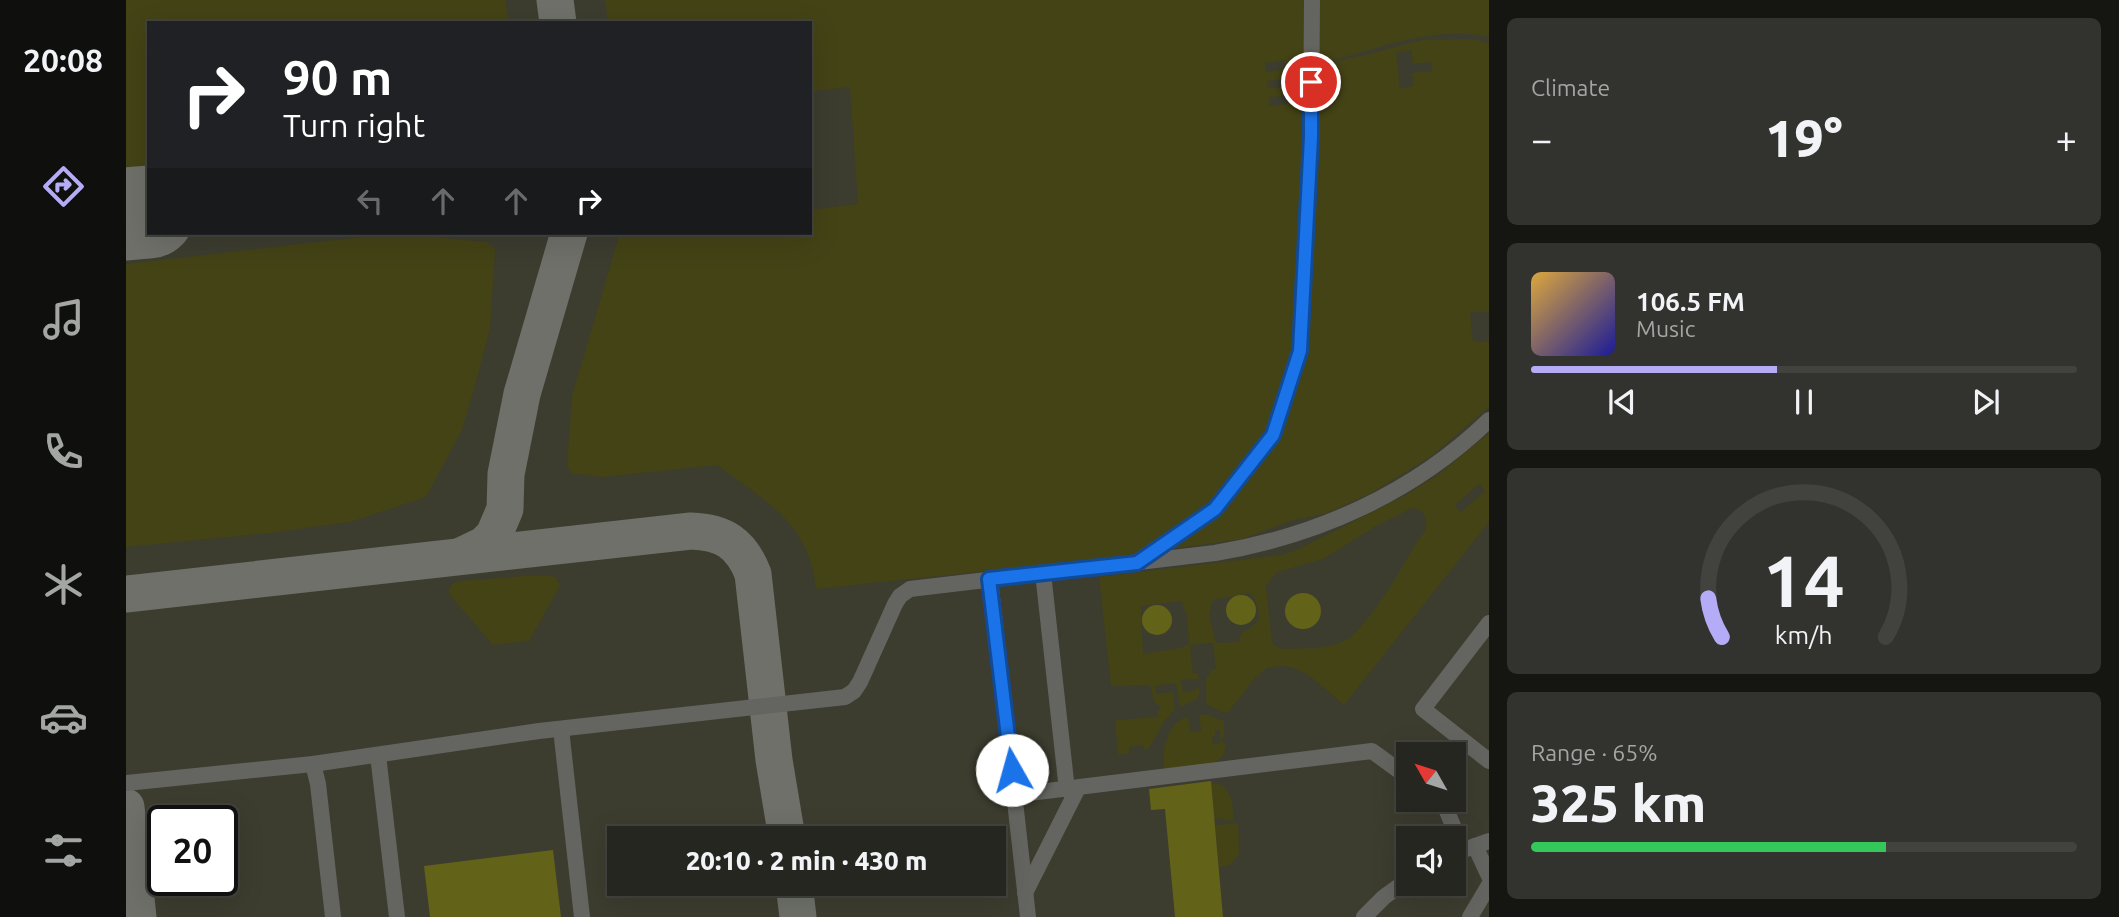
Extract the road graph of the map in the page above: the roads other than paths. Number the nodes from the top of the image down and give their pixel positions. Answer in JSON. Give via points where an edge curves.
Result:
{"nodes":[{"id":1,"x":1312,"y":0,"type":"edge"},
{"id":2,"x":1489,"y":420,"type":"edge"},
{"id":3,"x":1137,"y":563,"type":"junction"},
{"id":4,"x":1043,"y":573,"type":"junction"},
{"id":5,"x":989,"y":579,"type":"junction"},
{"id":6,"x":1489,"y":623,"type":"edge"},
{"id":7,"x":561,"y":729,"type":"junction"},
{"id":8,"x":378,"y":755,"type":"junction"},
{"id":9,"x":1489,"y":761,"type":"edge"},
{"id":10,"x":313,"y":764,"type":"junction"},
{"id":11,"x":1396,"y":769,"type":"edge"},
{"id":12,"x":126,"y":783,"type":"edge"},
{"id":13,"x":1072,"y":789,"type":"junction"},
{"id":14,"x":1014,"y":795,"type":"junction"},
{"id":15,"x":1449,"y":812,"type":"edge"},
{"id":16,"x":1470,"y":848,"type":"edge"},
{"id":17,"x":1489,"y":876,"type":"edge"},
{"id":18,"x":1489,"y":885,"type":"edge"},
{"id":19,"x":1396,"y":889,"type":"edge"},
{"id":20,"x":1025,"y":893,"type":"junction"},
{"id":21,"x":333,"y":917,"type":"edge"},
{"id":22,"x":397,"y":917,"type":"edge"},
{"id":23,"x":582,"y":917,"type":"edge"},
{"id":24,"x":1028,"y":917,"type":"edge"},
{"id":25,"x":1364,"y":917,"type":"edge"},
{"id":26,"x":1470,"y":917,"type":"edge"}],
"edges":[{"from":1,"to":3,"type":"street","via":[[1311,137],[1300,351],[1273,435],[1215,509]]},
{"from":2,"to":3,"type":"street","via":[[1402,486],[1323,526],[1249,547]]},
{"from":3,"to":4,"type":"street"},
{"from":4,"to":5,"type":"street"},
{"from":4,"to":13,"type":"street"},
{"from":5,"to":7,"type":"street","via":[[904,592],[860,682],[845,697]]},
{"from":5,"to":14,"type":"street"},
{"from":6,"to":9,"type":"street","via":[[1423,709]]},
{"from":7,"to":8,"type":"street"},
{"from":7,"to":23,"type":"street"},
{"from":8,"to":10,"type":"street"},
{"from":8,"to":22,"type":"street"},
{"from":10,"to":12,"type":"street"},
{"from":10,"to":21,"type":"street"},
{"from":11,"to":13,"type":"street","via":[[1372,751]]},
{"from":13,"to":14,"type":"street"},
{"from":13,"to":20,"type":"street"},
{"from":14,"to":20,"type":"street"},
{"from":15,"to":16,"type":"street"},
{"from":16,"to":17,"type":"street"},
{"from":18,"to":26,"type":"street"},
{"from":19,"to":25,"type":"street"},
{"from":20,"to":24,"type":"street"}]}
